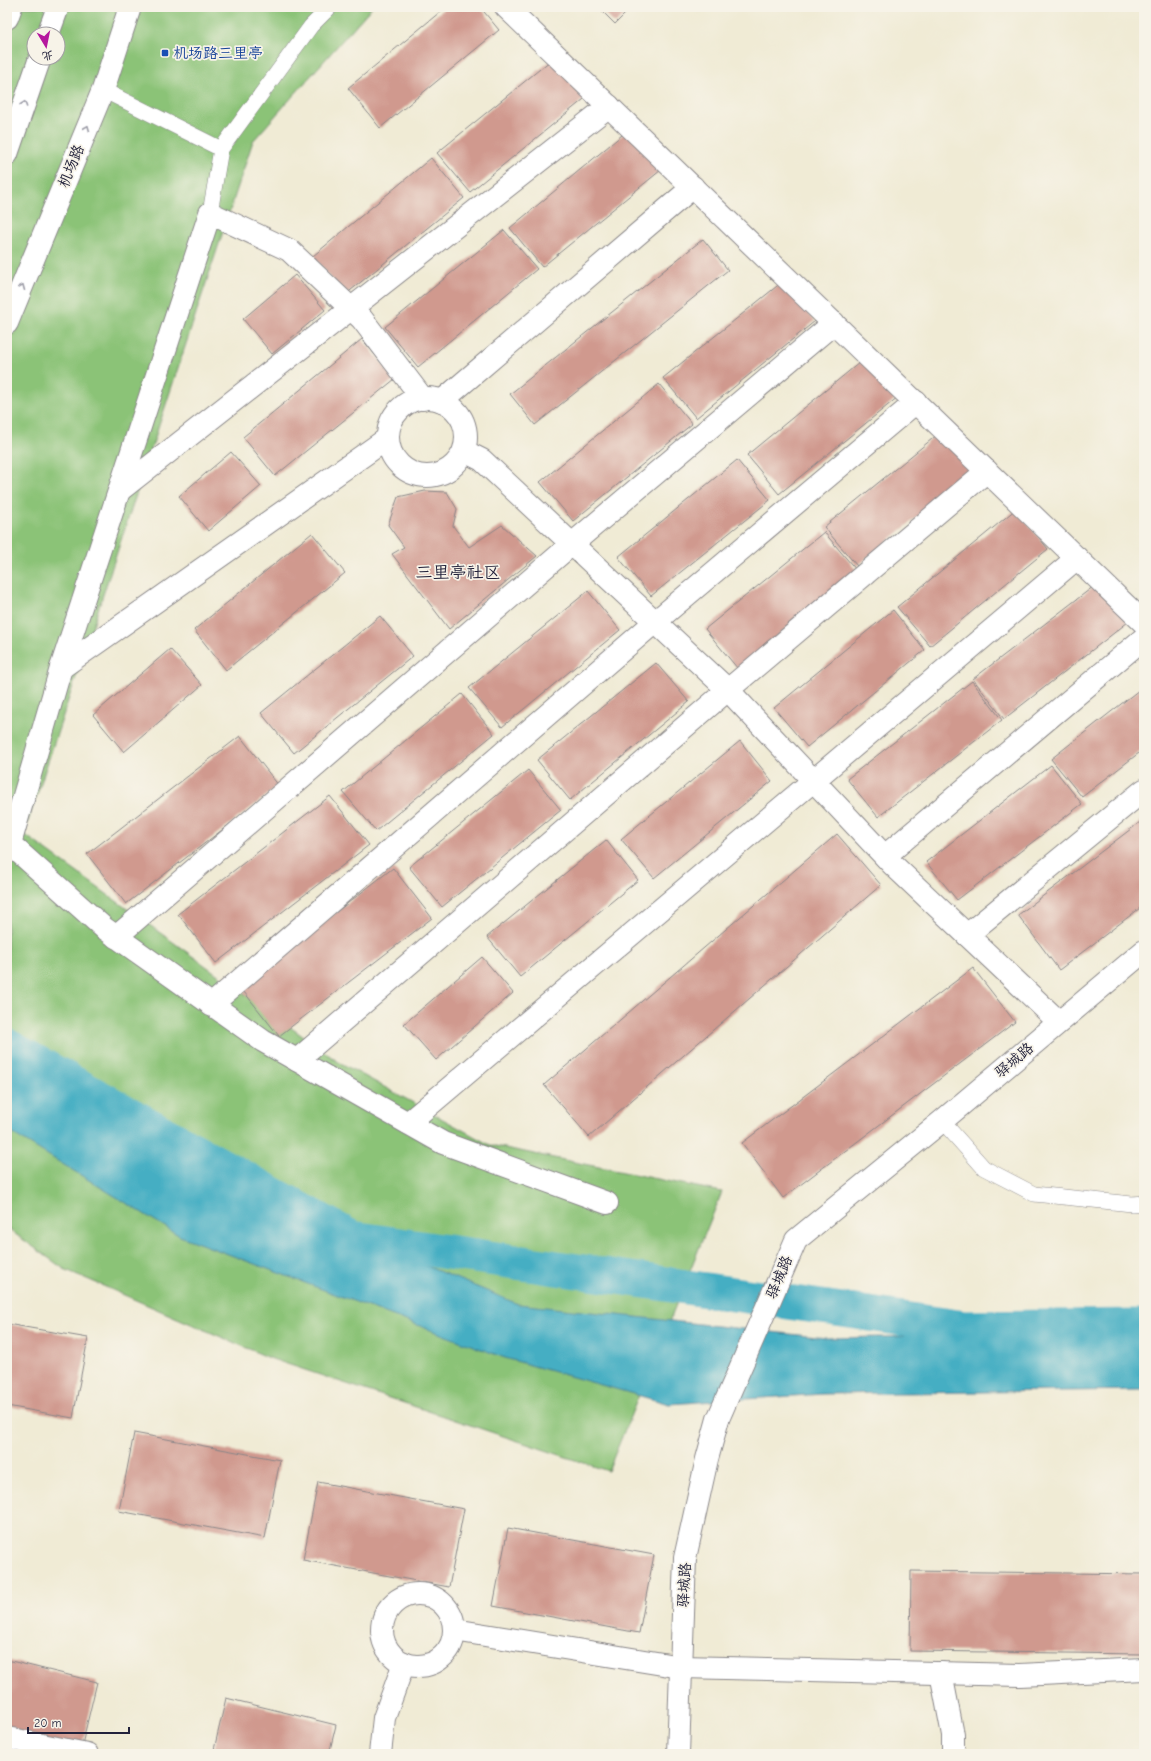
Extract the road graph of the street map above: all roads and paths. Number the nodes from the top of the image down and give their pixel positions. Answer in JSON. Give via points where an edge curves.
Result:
{"nodes":[{"id":1,"x":11,"y":7,"type":"edge"},
{"id":2,"x":58,"y":7,"type":"edge"},
{"id":3,"x":130,"y":7,"type":"edge"},
{"id":4,"x":330,"y":7,"type":"edge"},
{"id":5,"x":506,"y":7,"type":"edge"},
{"id":6,"x":7,"y":18,"type":"edge"},
{"id":7,"x":51,"y":26,"type":"edge"},
{"id":8,"x":37,"y":66,"type":"edge"},
{"id":9,"x":103,"y":90,"type":"junction"},
{"id":10,"x":609,"y":106,"type":"junction"},
{"id":11,"x":221,"y":149,"type":"junction"},
{"id":12,"x":7,"y":154,"type":"edge"},
{"id":13,"x":693,"y":187,"type":"junction"},
{"id":14,"x":210,"y":213,"type":"junction"},
{"id":15,"x":351,"y":308,"type":"junction"},
{"id":16,"x":7,"y":323,"type":"edge"},
{"id":17,"x":834,"y":324,"type":"junction"},
{"id":18,"x":432,"y":400,"type":"junction"},
{"id":19,"x":916,"y":402,"type":"junction"},
{"id":20,"x":388,"y":438,"type":"junction"},
{"id":21,"x":464,"y":451,"type":"junction"},
{"id":22,"x":987,"y":471,"type":"junction"},
{"id":23,"x":120,"y":490,"type":"junction"},
{"id":24,"x":572,"y":544,"type":"junction"},
{"id":25,"x":1077,"y":558,"type":"junction"},
{"id":26,"x":656,"y":622,"type":"junction"},
{"id":27,"x":1144,"y":622,"type":"edge"},
{"id":28,"x":1144,"y":638,"type":"edge"},
{"id":29,"x":61,"y":668,"type":"junction"},
{"id":30,"x":728,"y":690,"type":"junction"},
{"id":31,"x":813,"y":780,"type":"junction"},
{"id":32,"x":1144,"y":790,"type":"edge"},
{"id":33,"x":885,"y":856,"type":"junction"},
{"id":34,"x":967,"y":935,"type":"junction"},
{"id":35,"x":116,"y":937,"type":"junction"},
{"id":36,"x":1144,"y":951,"type":"edge"},
{"id":37,"x":211,"y":1005,"type":"junction"},
{"id":38,"x":1059,"y":1022,"type":"junction"},
{"id":39,"x":297,"y":1060,"type":"junction"},
{"id":40,"x":942,"y":1121,"type":"junction"},
{"id":41,"x":408,"y":1123,"type":"junction"},
{"id":42,"x":607,"y":1203,"type":"dead end"},
{"id":43,"x":1144,"y":1203,"type":"edge"},
{"id":44,"x":454,"y":1630,"type":"junction"},
{"id":45,"x":404,"y":1663,"type":"junction"},
{"id":46,"x":681,"y":1667,"type":"junction"},
{"id":47,"x":1144,"y":1670,"type":"edge"},
{"id":48,"x":941,"y":1674,"type":"junction"},
{"id":49,"x":7,"y":1738,"type":"edge"},
{"id":50,"x":87,"y":1754,"type":"edge"},
{"id":51,"x":380,"y":1754,"type":"edge"},
{"id":52,"x":678,"y":1754,"type":"edge"},
{"id":53,"x":953,"y":1754,"type":"edge"}],
"edges":[{"from":1,"to":6,"type":"street"},
{"from":2,"to":7,"type":"street"},
{"from":3,"to":9,"type":"street","name":"机场路"},
{"from":4,"to":11,"type":"lane","via":[[311,26]]},
{"from":5,"to":10,"type":"street"},
{"from":12,"to":8,"type":"street","one_way":true},
{"from":9,"to":11,"type":"lane"},
{"from":16,"to":9,"type":"street","name":"机场路","one_way":true},
{"from":10,"to":13,"type":"street"},
{"from":10,"to":15,"type":"street"},
{"from":11,"to":14,"type":"lane"},
{"from":13,"to":17,"type":"street"},
{"from":13,"to":18,"type":"street"},
{"from":14,"to":15,"type":"street","via":[[289,250]]},
{"from":14,"to":23,"type":"street"},
{"from":15,"to":18,"type":"street"},
{"from":15,"to":23,"type":"street"},
{"from":17,"to":19,"type":"street"},
{"from":17,"to":24,"type":"street"},
{"from":18,"to":20,"type":"street","via":[[417,399],[396,413],[390,425]]},
{"from":18,"to":21,"type":"street","via":[[452,407],[460,416],[467,440]]},
{"from":19,"to":22,"type":"street"},
{"from":19,"to":26,"type":"street"},
{"from":20,"to":21,"type":"street","via":[[391,451],[398,463],[408,472],[420,476],[434,476],[447,472],[458,463]]},
{"from":20,"to":29,"type":"street"},
{"from":21,"to":24,"type":"street","via":[[482,460]]},
{"from":22,"to":25,"type":"street"},
{"from":22,"to":30,"type":"street"},
{"from":23,"to":29,"type":"street"},
{"from":24,"to":26,"type":"street"},
{"from":24,"to":35,"type":"street"},
{"from":25,"to":27,"type":"street"},
{"from":25,"to":31,"type":"street"},
{"from":26,"to":30,"type":"street"},
{"from":26,"to":37,"type":"street"},
{"from":28,"to":33,"type":"street"},
{"from":29,"to":35,"type":"street","via":[[10,844]]},
{"from":30,"to":31,"type":"street"},
{"from":30,"to":39,"type":"street"},
{"from":31,"to":33,"type":"street"},
{"from":31,"to":41,"type":"street"},
{"from":32,"to":34,"type":"street"},
{"from":33,"to":34,"type":"street"},
{"from":34,"to":38,"type":"street"},
{"from":35,"to":37,"type":"street"},
{"from":36,"to":38,"type":"street","name":"驿城路"},
{"from":37,"to":39,"type":"street","via":[[263,1041]]},
{"from":38,"to":40,"type":"street","name":"驿城路"},
{"from":39,"to":41,"type":"street"},
{"from":40,"to":43,"type":"lane","via":[[984,1168],[1034,1194]]},
{"from":40,"to":46,"type":"street","name":"驿城路","via":[[796,1240],[718,1419],[707,1459],[685,1558]]},
{"from":41,"to":42,"type":"street","via":[[443,1143]]},
{"from":44,"to":45,"type":"street","via":[[447,1652],[438,1660],[428,1665]]},
{"from":44,"to":45,"type":"street","via":[[453,1618],[438,1599],[414,1593],[402,1597],[392,1604],[381,1626],[386,1648],[394,1658]]},
{"from":44,"to":46,"type":"street"},
{"from":45,"to":51,"type":"street","via":[[384,1718]]},
{"from":46,"to":48,"type":"street"},
{"from":46,"to":52,"type":"street","name":"驿城路"},
{"from":47,"to":48,"type":"street","via":[[1020,1676]]},
{"from":48,"to":53,"type":"street","via":[[953,1735]]},
{"from":49,"to":50,"type":"street"}]}
